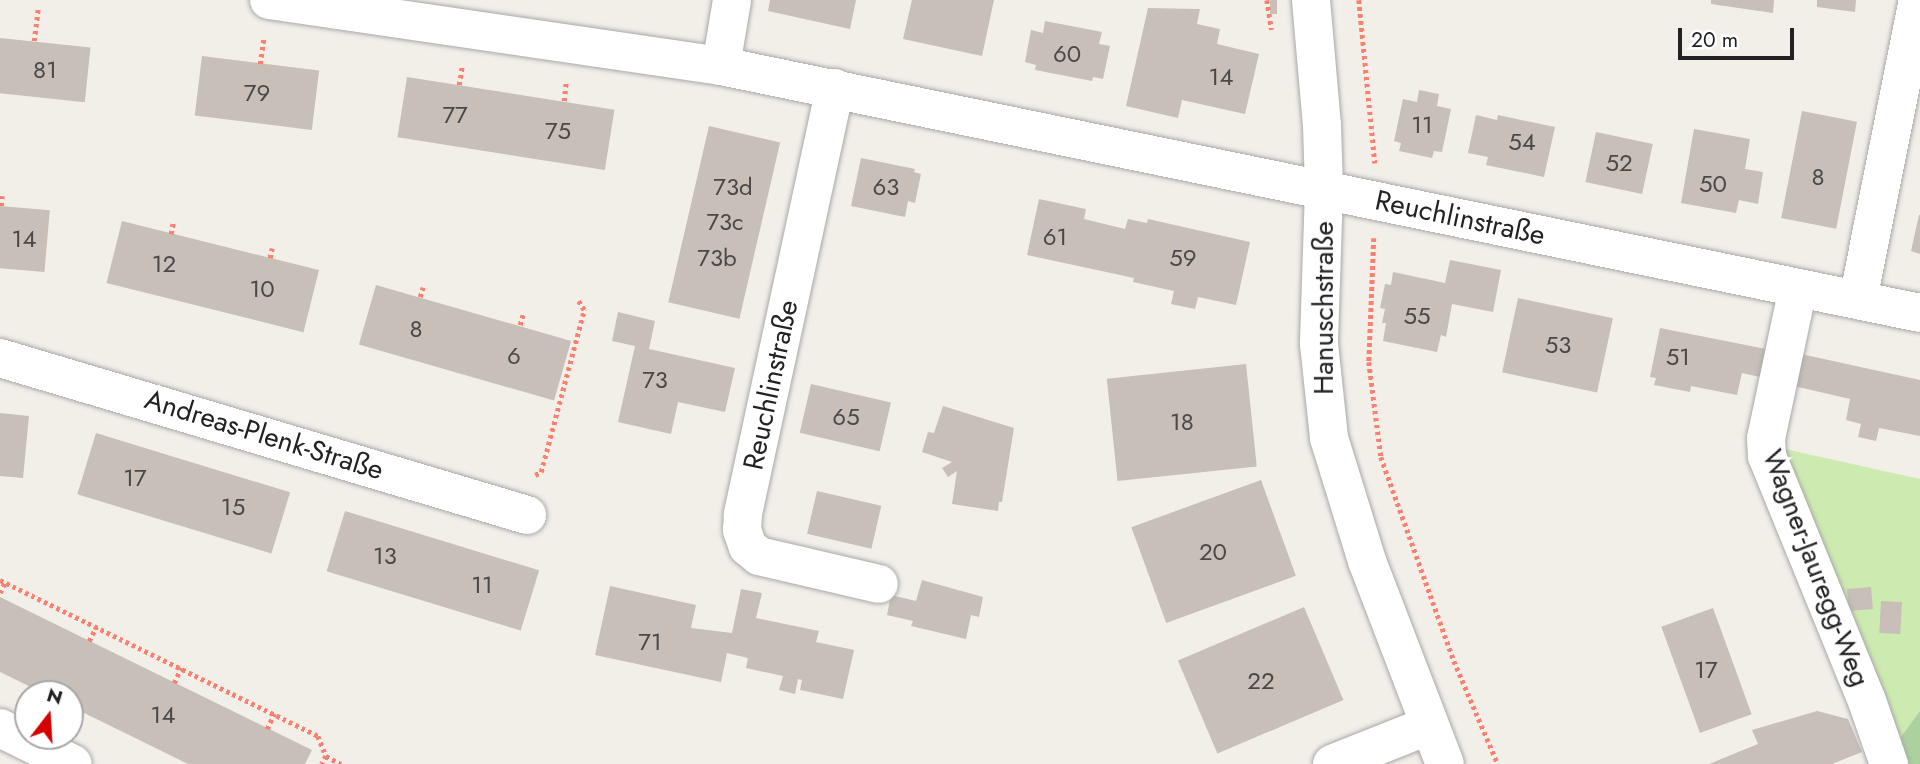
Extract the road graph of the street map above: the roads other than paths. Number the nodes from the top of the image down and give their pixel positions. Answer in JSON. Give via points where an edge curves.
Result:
{"nodes":[{"id":1,"x":732,"y":0,"type":"edge"},
{"id":2,"x":1311,"y":0,"type":"edge"},
{"id":3,"x":1918,"y":0,"type":"edge"},
{"id":4,"x":267,"y":14,"type":"edge"},
{"id":5,"x":721,"y":66,"type":"junction"},
{"id":6,"x":835,"y":88,"type":"junction"},
{"id":7,"x":1324,"y":190,"type":"junction"},
{"id":8,"x":1798,"y":288,"type":"junction"},
{"id":9,"x":1858,"y":300,"type":"junction"},
{"id":10,"x":1920,"y":313,"type":"edge"},
{"id":11,"x":0,"y":358,"type":"edge"},
{"id":12,"x":527,"y":515,"type":"dead end"},
{"id":13,"x":879,"y":584,"type":"dead end"},
{"id":14,"x":1430,"y":725,"type":"junction"},
{"id":15,"x":0,"y":728,"type":"edge"},
{"id":16,"x":73,"y":764,"type":"edge"},
{"id":17,"x":1332,"y":764,"type":"edge"},
{"id":18,"x":1445,"y":764,"type":"edge"},
{"id":19,"x":1889,"y":764,"type":"edge"}],
"edges":[{"from":1,"to":5,"type":"street"},
{"from":2,"to":7,"type":"street","name":"Hanuschstraße"},
{"from":3,"to":9,"type":"street"},
{"from":4,"to":5,"type":"street","name":"Reuchlinstraße"},
{"from":5,"to":6,"type":"street","name":"Reuchlinstraße"},
{"from":6,"to":7,"type":"street","name":"Reuchlinstraße"},
{"from":6,"to":13,"type":"street","name":"Reuchlinstraße","via":[[742,530],[748,547],[759,556]]},
{"from":7,"to":8,"type":"street","name":"Reuchlinstraße"},
{"from":7,"to":14,"type":"street","name":"Hanuschstraße","via":[[1319,344],[1329,438],[1367,561]]},
{"from":8,"to":9,"type":"street","name":"Reuchlinstraße"},
{"from":8,"to":19,"type":"street","name":"Wagner-Jauregg-Weg","via":[[1766,438],[1768,456]]},
{"from":9,"to":10,"type":"street","name":"Reuchlinstraße"},
{"from":11,"to":12,"type":"street","name":"Andreas-Plenk-Straße"},
{"from":14,"to":17,"type":"street"},
{"from":14,"to":18,"type":"street","name":"Hanuschstraße"},
{"from":15,"to":16,"type":"street"}]}
